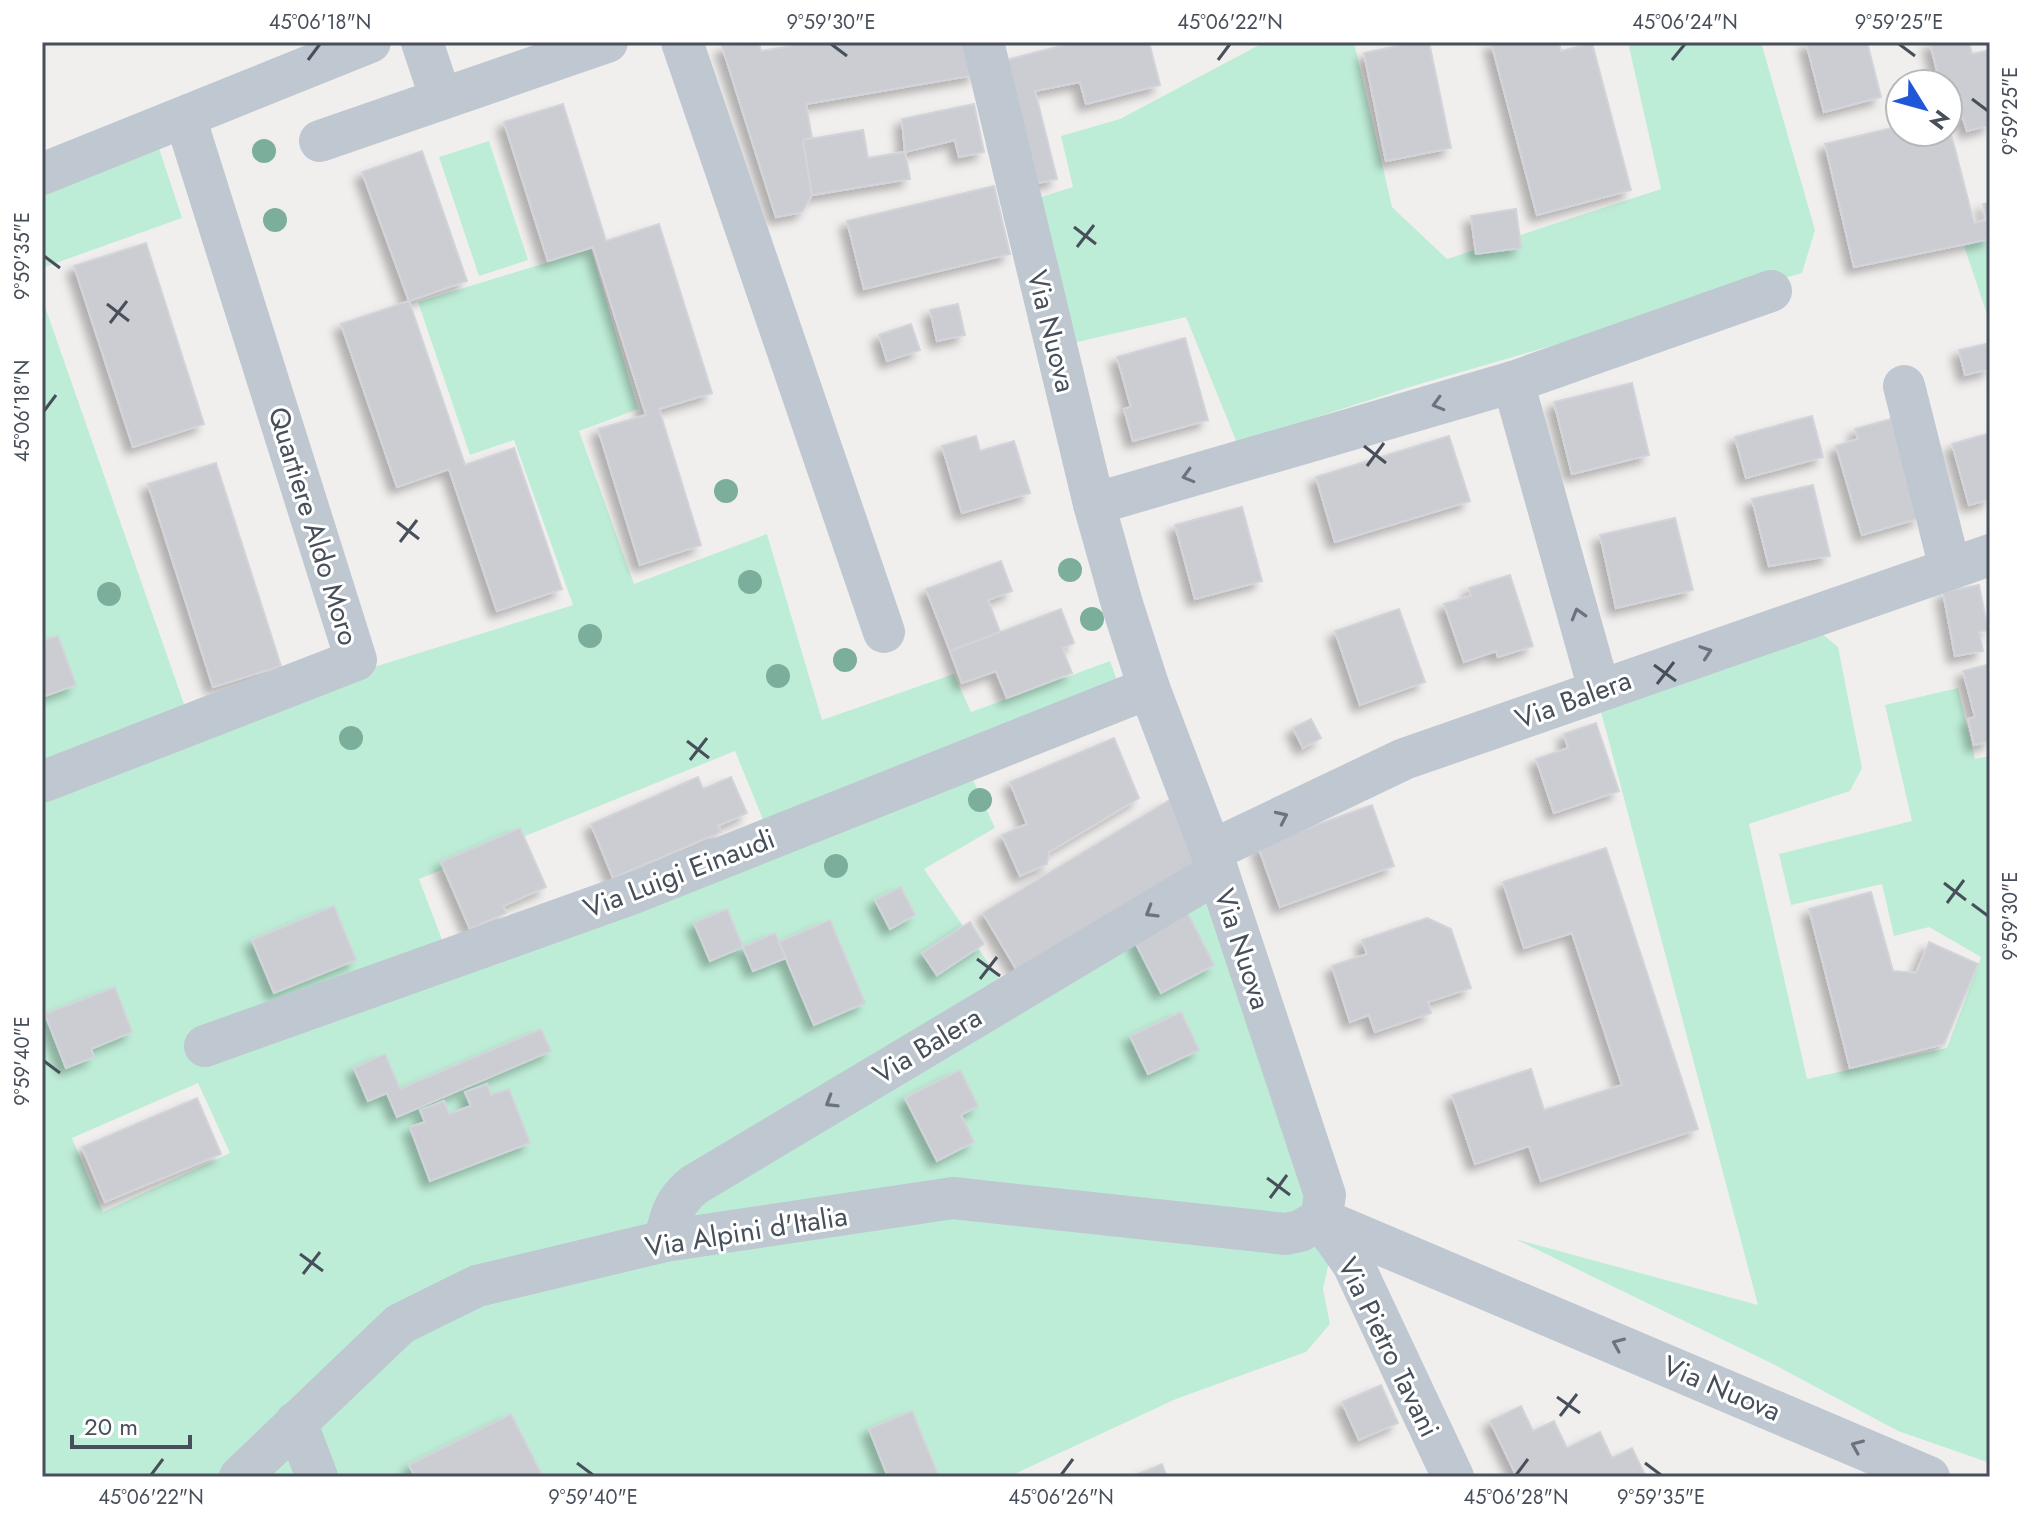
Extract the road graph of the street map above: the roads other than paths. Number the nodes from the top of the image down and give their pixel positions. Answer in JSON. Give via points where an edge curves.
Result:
{"nodes":[{"id":1,"x":370,"y":42,"type":"edge"},
{"id":2,"x":422,"y":42,"type":"edge"},
{"id":3,"x":607,"y":42,"type":"edge"},
{"id":4,"x":682,"y":42,"type":"edge"},
{"id":5,"x":983,"y":42,"type":"edge"},
{"id":6,"x":305,"y":54,"type":"edge"},
{"id":7,"x":441,"y":99,"type":"junction"},
{"id":8,"x":185,"y":117,"type":"junction"},
{"id":9,"x":320,"y":141,"type":"dead end"},
{"id":10,"x":42,"y":174,"type":"edge"},
{"id":11,"x":1771,"y":291,"type":"dead end"},
{"id":12,"x":1513,"y":382,"type":"junction"},
{"id":13,"x":1904,"y":386,"type":"dead end"},
{"id":14,"x":1094,"y":504,"type":"junction"},
{"id":15,"x":1990,"y":555,"type":"edge"},
{"id":16,"x":1950,"y":568,"type":"junction"},
{"id":17,"x":884,"y":632,"type":"dead end"},
{"id":18,"x":1149,"y":688,"type":"junction"},
{"id":19,"x":1599,"y":689,"type":"junction"},
{"id":20,"x":42,"y":782,"type":"edge"},
{"id":21,"x":1214,"y":862,"type":"junction"},
{"id":22,"x":205,"y":1046,"type":"dead end"},
{"id":23,"x":1321,"y":1219,"type":"junction"},
{"id":24,"x":665,"y":1241,"type":"junction"},
{"id":25,"x":296,"y":1422,"type":"junction"},
{"id":26,"x":240,"y":1477,"type":"edge"},
{"id":27,"x":317,"y":1477,"type":"edge"},
{"id":28,"x":1453,"y":1477,"type":"edge"},
{"id":29,"x":1929,"y":1477,"type":"edge"}],
"edges":[{"from":1,"to":6,"type":"street"},
{"from":2,"to":7,"type":"street"},
{"from":3,"to":7,"type":"street"},
{"from":4,"to":17,"type":"street"},
{"from":5,"to":14,"type":"street","name":"Via Nuova"},
{"from":6,"to":8,"type":"street"},
{"from":7,"to":9,"type":"street"},
{"from":8,"to":10,"type":"street"},
{"from":8,"to":20,"type":"street","name":"Quartiere Aldo Moro","via":[[356,660]]},
{"from":11,"to":12,"type":"street"},
{"from":12,"to":14,"type":"street","one_way":true},
{"from":19,"to":12,"type":"street","one_way":true},
{"from":13,"to":16,"type":"street"},
{"from":14,"to":18,"type":"street","name":"Via Nuova"},
{"from":15,"to":16,"type":"street","name":"Via Balera"},
{"from":19,"to":16,"type":"street","name":"Via Balera","one_way":true},
{"from":18,"to":21,"type":"street","name":"Via Nuova"},
{"from":18,"to":22,"type":"street","name":"Via Luigi Einaudi","via":[[631,894]]},
{"from":21,"to":19,"type":"street","name":"Via Balera","one_way":true,"via":[[1404,759]]},
{"from":21,"to":23,"type":"street","name":"Via Nuova","via":[[1325,1195]]},
{"from":21,"to":24,"type":"street","name":"Via Balera","one_way":true,"via":[[694,1185],[670,1212]]},
{"from":23,"to":24,"type":"street","name":"Via Alpini d'Italia","via":[[1286,1234],[953,1198]]},
{"from":23,"to":28,"type":"street","name":"Via Pietro Tavani","via":[[1353,1264]]},
{"from":29,"to":23,"type":"street","name":"Via Nuova","one_way":true},
{"from":24,"to":25,"type":"street","name":"Via Alpini d'Italia","via":[[477,1286],[400,1324]]},
{"from":25,"to":26,"type":"street","name":"Via Alpini d'Italia"},
{"from":25,"to":27,"type":"street"}]}
